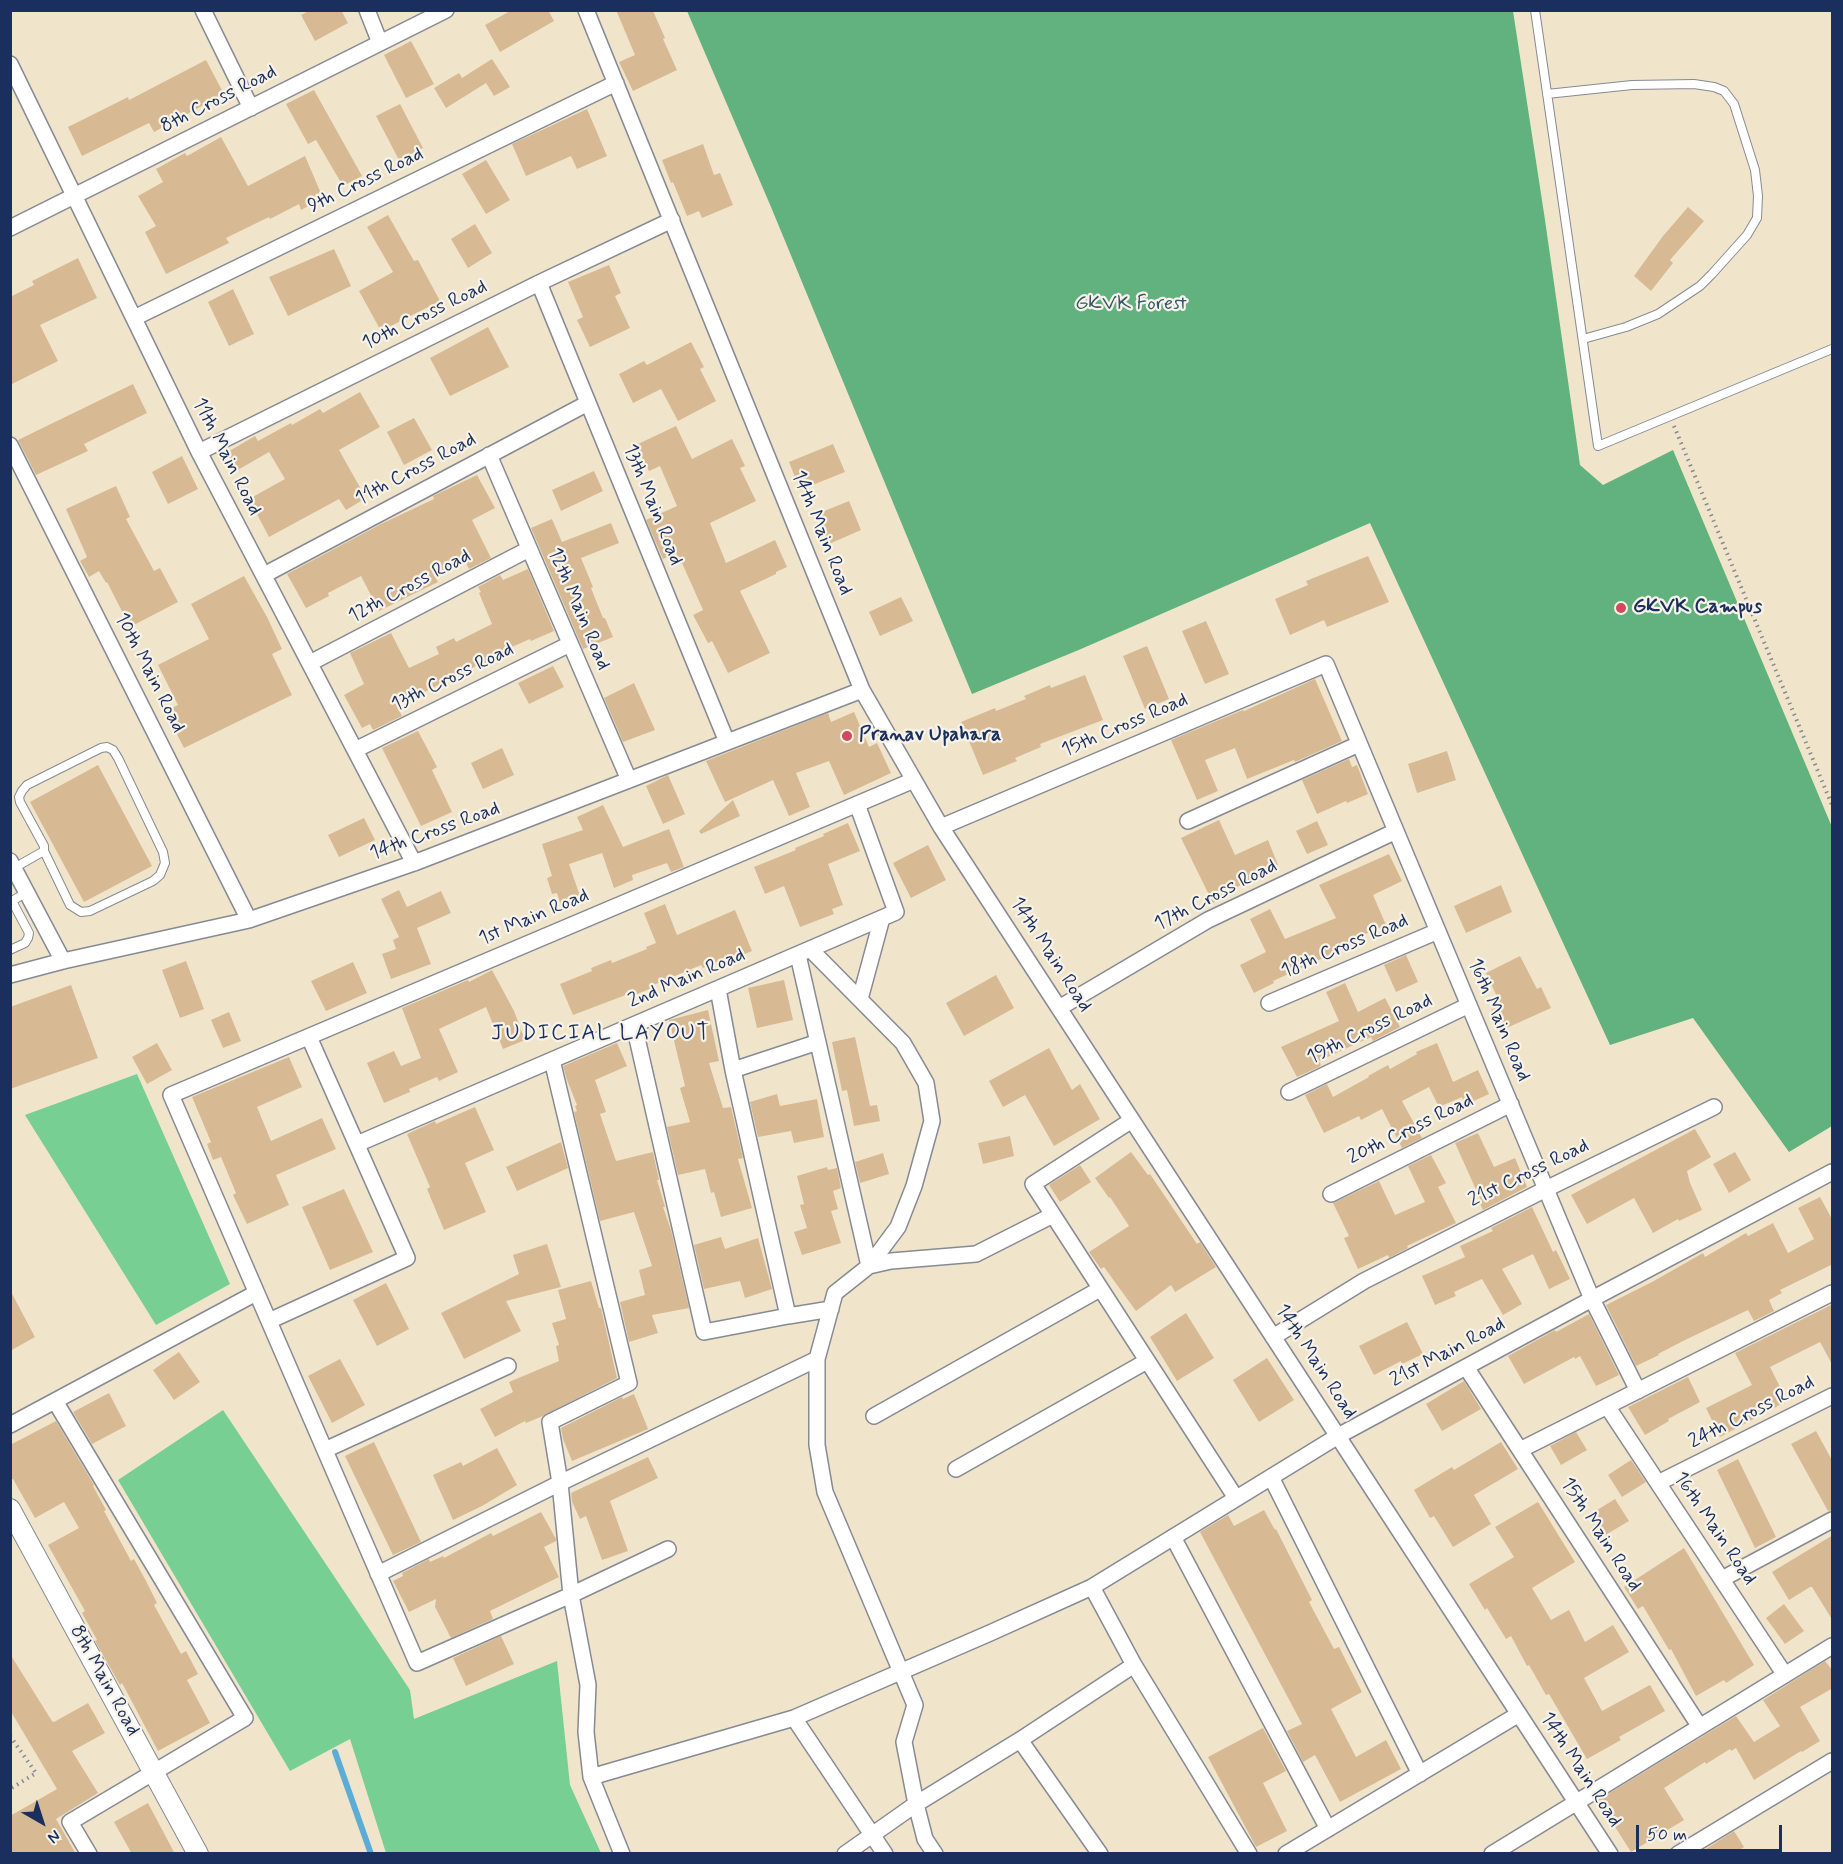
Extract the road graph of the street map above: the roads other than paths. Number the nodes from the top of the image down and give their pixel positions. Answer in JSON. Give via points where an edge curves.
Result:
{"nodes":[{"id":1,"x":203,"y":10,"type":"edge"},
{"id":2,"x":367,"y":10,"type":"edge"},
{"id":3,"x":446,"y":10,"type":"edge"},
{"id":4,"x":586,"y":10,"type":"edge"},
{"id":5,"x":1535,"y":10,"type":"edge"},
{"id":6,"x":380,"y":43,"type":"junction"},
{"id":7,"x":10,"y":64,"type":"edge"},
{"id":8,"x":616,"y":83,"type":"junction"},
{"id":9,"x":1547,"y":94,"type":"junction"},
{"id":10,"x":251,"y":108,"type":"junction"},
{"id":11,"x":75,"y":196,"type":"junction"},
{"id":12,"x":672,"y":220,"type":"junction"},
{"id":13,"x":10,"y":228,"type":"edge"},
{"id":14,"x":539,"y":283,"type":"junction"},
{"id":15,"x":134,"y":318,"type":"junction"},
{"id":16,"x":1583,"y":339,"type":"junction"},
{"id":17,"x":1833,"y":350,"type":"edge"},
{"id":18,"x":588,"y":403,"type":"junction"},
{"id":19,"x":10,"y":445,"type":"edge"},
{"id":20,"x":199,"y":452,"type":"junction"},
{"id":21,"x":489,"y":455,"type":"junction"},
{"id":22,"x":529,"y":549,"type":"junction"},
{"id":23,"x":264,"y":575,"type":"junction"},
{"id":24,"x":570,"y":644,"type":"junction"},
{"id":25,"x":310,"y":663,"type":"junction"},
{"id":26,"x":1326,"y":664,"type":"joint"},
{"id":27,"x":862,"y":690,"type":"junction"},
{"id":28,"x":727,"y":742,"type":"junction"},
{"id":29,"x":1359,"y":744,"type":"junction"},
{"id":30,"x":355,"y":750,"type":"junction"},
{"id":31,"x":629,"y":780,"type":"junction"},
{"id":32,"x":914,"y":780,"type":"junction"},
{"id":33,"x":858,"y":804,"type":"junction"},
{"id":34,"x":1188,"y":820,"type":"dead end"},
{"id":35,"x":941,"y":827,"type":"junction"},
{"id":36,"x":1396,"y":831,"type":"junction"},
{"id":37,"x":44,"y":851,"type":"junction"},
{"id":38,"x":414,"y":863,"type":"junction"},
{"id":39,"x":12,"y":865,"type":"edge"},
{"id":40,"x":27,"y":892,"type":"junction"},
{"id":41,"x":11,"y":900,"type":"edge"},
{"id":42,"x":882,"y":918,"type":"junction"},
{"id":43,"x":249,"y":920,"type":"junction"},
{"id":44,"x":1438,"y":931,"type":"junction"},
{"id":45,"x":10,"y":950,"type":"edge"},
{"id":46,"x":804,"y":952,"type":"junction"},
{"id":47,"x":63,"y":961,"type":"junction"},
{"id":48,"x":10,"y":975,"type":"edge"},
{"id":49,"x":718,"y":989,"type":"junction"},
{"id":50,"x":860,"y":999,"type":"junction"},
{"id":51,"x":1269,"y":1003,"type":"dead end"},
{"id":52,"x":1469,"y":1005,"type":"junction"},
{"id":53,"x":1059,"y":1008,"type":"junction"},
{"id":54,"x":634,"y":1025,"type":"junction"},
{"id":55,"x":309,"y":1037,"type":"junction"},
{"id":56,"x":818,"y":1042,"type":"junction"},
{"id":57,"x":552,"y":1060,"type":"junction"},
{"id":58,"x":733,"y":1070,"type":"junction"},
{"id":59,"x":1289,"y":1092,"type":"dead end"},
{"id":60,"x":1511,"y":1104,"type":"junction"},
{"id":61,"x":1714,"y":1107,"type":"dead end"},
{"id":62,"x":1132,"y":1120,"type":"junction"},
{"id":63,"x":357,"y":1144,"type":"junction"},
{"id":64,"x":1831,"y":1178,"type":"edge"},
{"id":65,"x":1546,"y":1189,"type":"junction"},
{"id":66,"x":1331,"y":1194,"type":"dead end"},
{"id":67,"x":1053,"y":1215,"type":"junction"},
{"id":68,"x":869,"y":1266,"type":"junction"},
{"id":69,"x":1101,"y":1289,"type":"junction"},
{"id":70,"x":256,"y":1293,"type":"junction"},
{"id":71,"x":1833,"y":1293,"type":"edge"},
{"id":72,"x":1592,"y":1299,"type":"junction"},
{"id":73,"x":831,"y":1309,"type":"junction"},
{"id":74,"x":788,"y":1316,"type":"junction"},
{"id":75,"x":269,"y":1321,"type":"junction"},
{"id":76,"x":1273,"y":1337,"type":"junction"},
{"id":77,"x":817,"y":1359,"type":"junction"},
{"id":78,"x":1147,"y":1361,"type":"junction"},
{"id":79,"x":508,"y":1366,"type":"dead end"},
{"id":80,"x":1466,"y":1367,"type":"junction"},
{"id":81,"x":1638,"y":1391,"type":"junction"},
{"id":82,"x":1833,"y":1396,"type":"edge"},
{"id":83,"x":55,"y":1401,"type":"junction"},
{"id":84,"x":1607,"y":1406,"type":"junction"},
{"id":85,"x":874,"y":1416,"type":"dead end"},
{"id":86,"x":10,"y":1425,"type":"edge"},
{"id":87,"x":1338,"y":1436,"type":"junction"},
{"id":88,"x":325,"y":1450,"type":"junction"},
{"id":89,"x":1520,"y":1450,"type":"junction"},
{"id":90,"x":956,"y":1469,"type":"dead end"},
{"id":91,"x":1271,"y":1477,"type":"junction"},
{"id":92,"x":560,"y":1483,"type":"junction"},
{"id":93,"x":1658,"y":1483,"type":"junction"},
{"id":94,"x":1236,"y":1498,"type":"junction"},
{"id":95,"x":10,"y":1509,"type":"edge"},
{"id":96,"x":1833,"y":1520,"type":"edge"},
{"id":97,"x":1173,"y":1537,"type":"junction"},
{"id":98,"x":668,"y":1549,"type":"dead end"},
{"id":99,"x":378,"y":1574,"type":"junction"},
{"id":100,"x":1722,"y":1579,"type":"junction"},
{"id":101,"x":1092,"y":1587,"type":"junction"},
{"id":102,"x":571,"y":1595,"type":"junction"},
{"id":103,"x":1833,"y":1646,"type":"edge"},
{"id":104,"x":1134,"y":1665,"type":"junction"},
{"id":105,"x":901,"y":1671,"type":"junction"},
{"id":106,"x":1785,"y":1675,"type":"junction"},
{"id":107,"x":1519,"y":1714,"type":"junction"},
{"id":108,"x":794,"y":1718,"type":"junction"},
{"id":109,"x":1700,"y":1727,"type":"junction"},
{"id":110,"x":1020,"y":1740,"type":"junction"},
{"id":111,"x":1833,"y":1761,"type":"edge"},
{"id":112,"x":154,"y":1771,"type":"junction"},
{"id":113,"x":1420,"y":1774,"type":"junction"},
{"id":114,"x":591,"y":1777,"type":"junction"},
{"id":115,"x":1576,"y":1802,"type":"junction"},
{"id":116,"x":916,"y":1804,"type":"junction"},
{"id":117,"x":1328,"y":1829,"type":"junction"},
{"id":118,"x":872,"y":1836,"type":"junction"},
{"id":119,"x":89,"y":1854,"type":"edge"},
{"id":120,"x":198,"y":1854,"type":"edge"},
{"id":121,"x":622,"y":1854,"type":"edge"},
{"id":122,"x":844,"y":1854,"type":"edge"},
{"id":123,"x":885,"y":1854,"type":"edge"},
{"id":124,"x":935,"y":1854,"type":"edge"},
{"id":125,"x":1100,"y":1854,"type":"edge"},
{"id":126,"x":1249,"y":1854,"type":"edge"},
{"id":127,"x":1286,"y":1854,"type":"edge"},
{"id":128,"x":1492,"y":1854,"type":"edge"},
{"id":129,"x":1610,"y":1854,"type":"edge"},
{"id":130,"x":1678,"y":1854,"type":"edge"}],
"edges":[{"from":1,"to":10,"type":"street"},
{"from":2,"to":6,"type":"street"},
{"from":3,"to":6,"type":"street","name":"8th Cross Road"},
{"from":4,"to":8,"type":"street","name":"14th Main Road"},
{"from":5,"to":9,"type":"lane"},
{"from":6,"to":10,"type":"street","name":"8th Cross Road"},
{"from":7,"to":11,"type":"street","name":"11th Main Road"},
{"from":8,"to":12,"type":"street","name":"14th Main Road"},
{"from":8,"to":15,"type":"street","name":"9th Cross Road"},
{"from":9,"to":16,"type":"lane"},
{"from":9,"to":16,"type":"lane","via":[[1632,85],[1714,87],[1724,91],[1734,104],[1755,170],[1757,218],[1747,235],[1700,286],[1658,314]]},
{"from":10,"to":11,"type":"street","name":"8th Cross Road"},
{"from":11,"to":13,"type":"street","name":"8th Cross Road"},
{"from":11,"to":15,"type":"street","name":"11th Main Road"},
{"from":12,"to":14,"type":"street","name":"10th Cross Road"},
{"from":12,"to":27,"type":"street","name":"14th Main Road"},
{"from":14,"to":18,"type":"street","name":"13th Main Road"},
{"from":14,"to":20,"type":"street","name":"10th Cross Road"},
{"from":15,"to":20,"type":"street","name":"11th Main Road"},
{"from":16,"to":17,"type":"lane","via":[[1598,446]]},
{"from":18,"to":21,"type":"street","name":"11th Cross Road"},
{"from":18,"to":28,"type":"street","name":"13th Main Road"},
{"from":19,"to":43,"type":"street","name":"10th Main Road"},
{"from":20,"to":23,"type":"street","name":"11th Main Road"},
{"from":21,"to":22,"type":"street","name":"12th Main Road"},
{"from":21,"to":23,"type":"street","name":"11th Cross Road"},
{"from":22,"to":24,"type":"street","name":"12th Main Road"},
{"from":22,"to":25,"type":"street","name":"12th Cross Road"},
{"from":23,"to":25,"type":"street","name":"11th Main Road"},
{"from":24,"to":30,"type":"street","name":"13th Cross Road"},
{"from":24,"to":31,"type":"street","name":"12th Main Road"},
{"from":25,"to":30,"type":"street","name":"11th Main Road"},
{"from":26,"to":29,"type":"street","name":"16th Main Road"},
{"from":26,"to":35,"type":"street","name":"15th Cross Road"},
{"from":27,"to":28,"type":"street","name":"14th Cross Road"},
{"from":27,"to":32,"type":"street","name":"14th Main Road"},
{"from":28,"to":31,"type":"street","name":"14th Cross Road"},
{"from":29,"to":34,"type":"street"},
{"from":29,"to":36,"type":"street","name":"16th Main Road"},
{"from":30,"to":38,"type":"street","name":"11th Main Road"},
{"from":31,"to":38,"type":"street","name":"14th Cross Road"},
{"from":32,"to":33,"type":"street","name":"1st Main Road"},
{"from":32,"to":35,"type":"street","name":"14th Main Road"},
{"from":33,"to":42,"type":"street","via":[[896,912]]},
{"from":33,"to":55,"type":"street","name":"1st Main Road"},
{"from":35,"to":53,"type":"street","name":"14th Main Road"},
{"from":36,"to":44,"type":"street","name":"16th Main Road"},
{"from":36,"to":53,"type":"street","name":"17th Cross Road","via":[[1208,920]]},
{"from":37,"to":37,"type":"lane","via":[[20,802],[22,791],[100,748],[113,750],[163,852],[165,863],[160,875],[81,912],[70,905]]},
{"from":37,"to":39,"type":"lane"},
{"from":38,"to":43,"type":"street","name":"14th Cross Road"},
{"from":39,"to":40,"type":"street"},
{"from":40,"to":41,"type":"lane"},
{"from":40,"to":47,"type":"street"},
{"from":41,"to":45,"type":"lane","via":[[29,933],[25,943]]},
{"from":42,"to":46,"type":"street","name":"2nd Main Road"},
{"from":42,"to":50,"type":"street"},
{"from":43,"to":47,"type":"street","name":"14th Cross Road"},
{"from":44,"to":51,"type":"street","name":"18th Cross Road"},
{"from":44,"to":52,"type":"street","name":"16th Main Road"},
{"from":46,"to":49,"type":"street","name":"2nd Main Road"},
{"from":46,"to":50,"type":"street"},
{"from":46,"to":56,"type":"street"},
{"from":47,"to":48,"type":"street","name":"14th Cross Road"},
{"from":49,"to":54,"type":"street","name":"2nd Main Road"},
{"from":49,"to":58,"type":"street"},
{"from":50,"to":68,"type":"street","via":[[903,1043],[926,1083],[932,1121],[898,1227]]},
{"from":52,"to":59,"type":"street","name":"19th Cross Road"},
{"from":52,"to":60,"type":"street","name":"16th Main Road"},
{"from":53,"to":62,"type":"street","name":"14th Main Road"},
{"from":54,"to":57,"type":"street","name":"2nd Main Road"},
{"from":54,"to":74,"type":"street","via":[[704,1332]]},
{"from":55,"to":63,"type":"street"},
{"from":55,"to":70,"type":"street","name":"1st Main Road","via":[[171,1095]]},
{"from":56,"to":58,"type":"street"},
{"from":56,"to":68,"type":"street"},
{"from":57,"to":63,"type":"street","name":"2nd Main Road"},
{"from":57,"to":92,"type":"street","via":[[629,1383],[550,1422]]},
{"from":58,"to":74,"type":"street"},
{"from":60,"to":65,"type":"street","name":"16th Main Road"},
{"from":60,"to":66,"type":"street","name":"20th Cross Road"},
{"from":61,"to":65,"type":"street","name":"21st Cross Road"},
{"from":62,"to":67,"type":"street","via":[[1033,1184]]},
{"from":62,"to":76,"type":"street","name":"14th Main Road"},
{"from":63,"to":75,"type":"street","via":[[407,1258]]},
{"from":64,"to":72,"type":"street","name":"21st Main Road"},
{"from":65,"to":72,"type":"street","name":"16th Main Road"},
{"from":65,"to":76,"type":"street","name":"21st Cross Road","via":[[1364,1281]]},
{"from":67,"to":68,"type":"street","via":[[976,1254]]},
{"from":67,"to":69,"type":"street"},
{"from":68,"to":73,"type":"street","via":[[835,1293]]},
{"from":69,"to":78,"type":"street"},
{"from":69,"to":85,"type":"street"},
{"from":70,"to":75,"type":"street"},
{"from":70,"to":83,"type":"street"},
{"from":71,"to":81,"type":"street"},
{"from":72,"to":80,"type":"street","name":"21st Main Road"},
{"from":72,"to":81,"type":"street","name":"16th Main Road"},
{"from":73,"to":74,"type":"street"},
{"from":73,"to":77,"type":"street"},
{"from":75,"to":88,"type":"street"},
{"from":76,"to":87,"type":"street","name":"14th Main Road"},
{"from":77,"to":92,"type":"street"},
{"from":77,"to":105,"type":"street","via":[[817,1446],[825,1492]]},
{"from":78,"to":90,"type":"street"},
{"from":78,"to":94,"type":"street"},
{"from":79,"to":88,"type":"street"},
{"from":80,"to":87,"type":"street","name":"21st Main Road"},
{"from":80,"to":89,"type":"street","name":"15th Main Road"},
{"from":81,"to":84,"type":"street"},
{"from":82,"to":93,"type":"street","name":"24th Cross Road"},
{"from":83,"to":86,"type":"street"},
{"from":83,"to":112,"type":"street","via":[[245,1718]]},
{"from":84,"to":89,"type":"street"},
{"from":84,"to":93,"type":"street","name":"16th Main Road"},
{"from":87,"to":91,"type":"street","name":"21st Main Road"},
{"from":87,"to":107,"type":"street","name":"14th Main Road"},
{"from":88,"to":99,"type":"street"},
{"from":89,"to":109,"type":"street","name":"15th Main Road"},
{"from":91,"to":94,"type":"street","name":"21st Main Road"},
{"from":91,"to":113,"type":"street"},
{"from":92,"to":99,"type":"street"},
{"from":92,"to":102,"type":"street"},
{"from":93,"to":100,"type":"street","name":"16th Main Road"},
{"from":94,"to":97,"type":"street","name":"21st Main Road"},
{"from":95,"to":112,"type":"street","name":"8th Main Road"},
{"from":96,"to":100,"type":"street"},
{"from":97,"to":101,"type":"street","name":"21st Main Road"},
{"from":97,"to":117,"type":"street"},
{"from":98,"to":102,"type":"street"},
{"from":99,"to":102,"type":"street","via":[[417,1663]]},
{"from":100,"to":106,"type":"street","name":"16th Main Road"},
{"from":101,"to":104,"type":"street"},
{"from":101,"to":105,"type":"street","name":"21st Main Road"},
{"from":102,"to":114,"type":"street","via":[[588,1684],[586,1732]]},
{"from":103,"to":106,"type":"street"},
{"from":104,"to":110,"type":"street"},
{"from":104,"to":126,"type":"street"},
{"from":105,"to":108,"type":"street","name":"21st Main Road"},
{"from":105,"to":116,"type":"street","via":[[915,1705],[904,1742]]},
{"from":106,"to":109,"type":"street"},
{"from":107,"to":113,"type":"street"},
{"from":107,"to":115,"type":"street","name":"14th Main Road"},
{"from":108,"to":114,"type":"street","name":"21st Main Road"},
{"from":108,"to":118,"type":"street"},
{"from":109,"to":115,"type":"street"},
{"from":110,"to":116,"type":"street"},
{"from":110,"to":125,"type":"street"},
{"from":111,"to":130,"type":"street"},
{"from":112,"to":119,"type":"street","via":[[70,1822]]},
{"from":112,"to":120,"type":"street","name":"8th Main Road"},
{"from":113,"to":117,"type":"street"},
{"from":114,"to":121,"type":"street"},
{"from":115,"to":128,"type":"street"},
{"from":115,"to":129,"type":"street","name":"14th Main Road"},
{"from":116,"to":118,"type":"street"},
{"from":116,"to":124,"type":"street","via":[[926,1839]]},
{"from":117,"to":127,"type":"street"},
{"from":118,"to":122,"type":"street"},
{"from":118,"to":123,"type":"street"}]}
